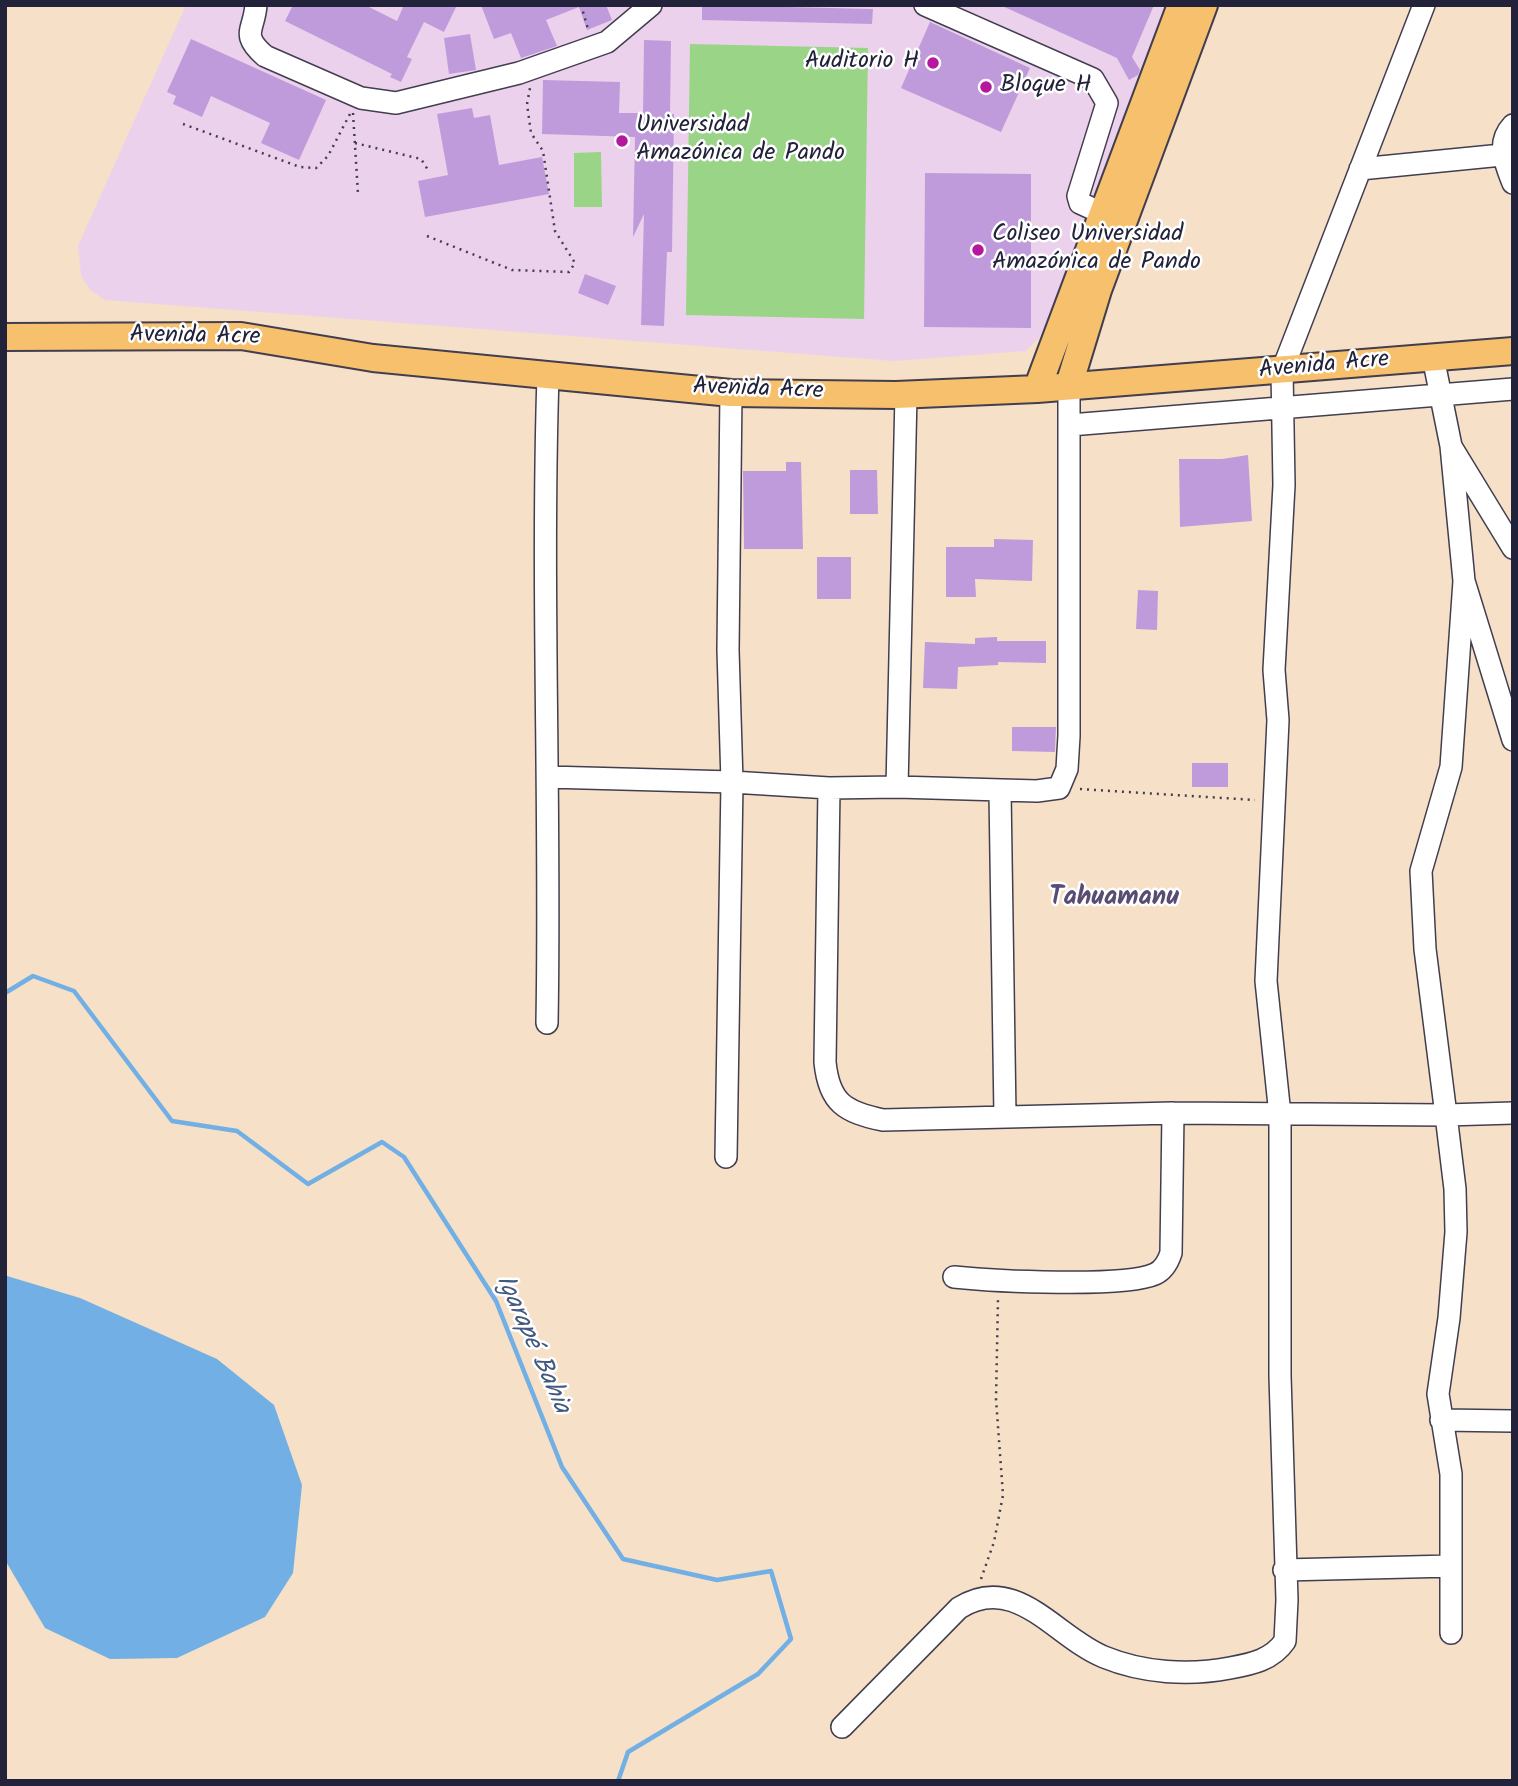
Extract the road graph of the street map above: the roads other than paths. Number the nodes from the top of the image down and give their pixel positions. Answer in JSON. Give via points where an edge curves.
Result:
{"nodes":[{"id":1,"x":256,"y":5,"type":"edge"},
{"id":2,"x":650,"y":5,"type":"edge"},
{"id":3,"x":925,"y":5,"type":"edge"},
{"id":4,"x":1181,"y":5,"type":"edge"},
{"id":5,"x":1204,"y":5,"type":"edge"},
{"id":6,"x":1424,"y":5,"type":"edge"},
{"id":7,"x":1513,"y":125,"type":"edge"},
{"id":8,"x":1146,"y":127,"type":"junction"},
{"id":9,"x":1502,"y":155,"type":"junction"},
{"id":10,"x":1360,"y":169,"type":"junction"},
{"id":11,"x":1513,"y":183,"type":"edge"},
{"id":12,"x":1112,"y":217,"type":"junction"},
{"id":13,"x":5,"y":337,"type":"edge"},
{"id":14,"x":1513,"y":351,"type":"edge"},
{"id":15,"x":1433,"y":357,"type":"junction"},
{"id":16,"x":1282,"y":371,"type":"junction"},
{"id":17,"x":548,"y":376,"type":"junction"},
{"id":18,"x":1069,"y":385,"type":"junction"},
{"id":19,"x":1037,"y":389,"type":"junction"},
{"id":20,"x":1513,"y":390,"type":"edge"},
{"id":21,"x":731,"y":393,"type":"junction"},
{"id":22,"x":906,"y":395,"type":"junction"},
{"id":23,"x":1441,"y":395,"type":"junction"},
{"id":24,"x":1283,"y":408,"type":"junction"},
{"id":25,"x":1070,"y":425,"type":"junction"},
{"id":26,"x":1451,"y":446,"type":"junction"},
{"id":27,"x":1513,"y":548,"type":"edge"},
{"id":28,"x":1464,"y":581,"type":"junction"},
{"id":29,"x":1513,"y":740,"type":"edge"},
{"id":30,"x":548,"y":776,"type":"junction"},
{"id":31,"x":732,"y":782,"type":"junction"},
{"id":32,"x":897,"y":787,"type":"junction"},
{"id":33,"x":829,"y":788,"type":"junction"},
{"id":34,"x":1000,"y":792,"type":"junction"},
{"id":35,"x":547,"y":1023,"type":"dead end"},
{"id":36,"x":1173,"y":1113,"type":"junction"},
{"id":37,"x":1513,"y":1113,"type":"edge"},
{"id":38,"x":1280,"y":1115,"type":"junction"},
{"id":39,"x":1446,"y":1115,"type":"junction"},
{"id":40,"x":1005,"y":1116,"type":"junction"},
{"id":41,"x":726,"y":1157,"type":"dead end"},
{"id":42,"x":954,"y":1278,"type":"dead end"},
{"id":43,"x":1441,"y":1420,"type":"junction"},
{"id":44,"x":1513,"y":1420,"type":"edge"},
{"id":45,"x":1451,"y":1566,"type":"junction"},
{"id":46,"x":1284,"y":1570,"type":"junction"},
{"id":47,"x":1451,"y":1633,"type":"dead end"},
{"id":48,"x":842,"y":1727,"type":"dead end"}],
"edges":[{"from":1,"to":2,"type":"street","via":[[249,28],[251,44],[265,56],[361,98],[396,103],[534,68],[607,41]]},
{"from":3,"to":12,"type":"street","via":[[1093,79],[1107,103],[1078,196],[1080,203]]},
{"from":4,"to":8,"type":"main road"},
{"from":5,"to":8,"type":"main road"},
{"from":6,"to":10,"type":"street"},
{"from":7,"to":9,"type":"street","via":[[1506,132]]},
{"from":8,"to":12,"type":"main road"},
{"from":9,"to":10,"type":"street"},
{"from":9,"to":11,"type":"street"},
{"from":10,"to":16,"type":"street"},
{"from":12,"to":18,"type":"main road","via":[[1098,290]]},
{"from":12,"to":19,"type":"main road"},
{"from":13,"to":17,"type":"main road","name":"Avenida Acre","via":[[241,336],[373,358]]},
{"from":14,"to":15,"type":"main road","name":"Avenida Acre"},
{"from":15,"to":16,"type":"main road","name":"Avenida Acre"},
{"from":15,"to":23,"type":"street"},
{"from":16,"to":18,"type":"main road","name":"Avenida Acre"},
{"from":16,"to":24,"type":"street"},
{"from":17,"to":21,"type":"main road","name":"Avenida Acre"},
{"from":17,"to":30,"type":"street","via":[[543,524]]},
{"from":18,"to":19,"type":"main road","name":"Avenida Acre"},
{"from":18,"to":25,"type":"street"},
{"from":19,"to":22,"type":"main road","name":"Avenida Acre"},
{"from":20,"to":23,"type":"street"},
{"from":21,"to":22,"type":"main road","name":"Avenida Acre"},
{"from":21,"to":31,"type":"street","via":[[728,650]]},
{"from":22,"to":32,"type":"street"},
{"from":23,"to":24,"type":"street"},
{"from":23,"to":26,"type":"street"},
{"from":24,"to":25,"type":"street"},
{"from":24,"to":38,"type":"street","via":[[1284,485],[1274,670],[1276,801],[1266,981]]},
{"from":25,"to":34,"type":"street","via":[[1067,769],[1059,788]]},
{"from":26,"to":27,"type":"street"},
{"from":26,"to":28,"type":"street"},
{"from":28,"to":29,"type":"street"},
{"from":28,"to":39,"type":"street","via":[[1451,766],[1421,871],[1425,949]]},
{"from":30,"to":31,"type":"street"},
{"from":30,"to":35,"type":"street"},
{"from":31,"to":33,"type":"street"},
{"from":31,"to":41,"type":"street"},
{"from":32,"to":33,"type":"street"},
{"from":32,"to":34,"type":"street"},
{"from":33,"to":40,"type":"street","via":[[825,1038],[831,1091],[848,1109],[883,1120]]},
{"from":34,"to":40,"type":"street"},
{"from":36,"to":38,"type":"street"},
{"from":36,"to":40,"type":"street"},
{"from":36,"to":42,"type":"street","via":[[1171,1253],[1162,1270],[1119,1279]]},
{"from":37,"to":39,"type":"street"},
{"from":38,"to":39,"type":"street"},
{"from":38,"to":46,"type":"street"},
{"from":39,"to":43,"type":"street","via":[[1456,1232],[1438,1394]]},
{"from":43,"to":44,"type":"street"},
{"from":43,"to":45,"type":"street","via":[[1451,1474]]},
{"from":45,"to":46,"type":"street"},
{"from":45,"to":47,"type":"street"},
{"from":46,"to":48,"type":"street","via":[[1285,1641],[1268,1658],[1218,1671],[1131,1666],[1102,1656],[1022,1603],[995,1596],[973,1599]]}]}
